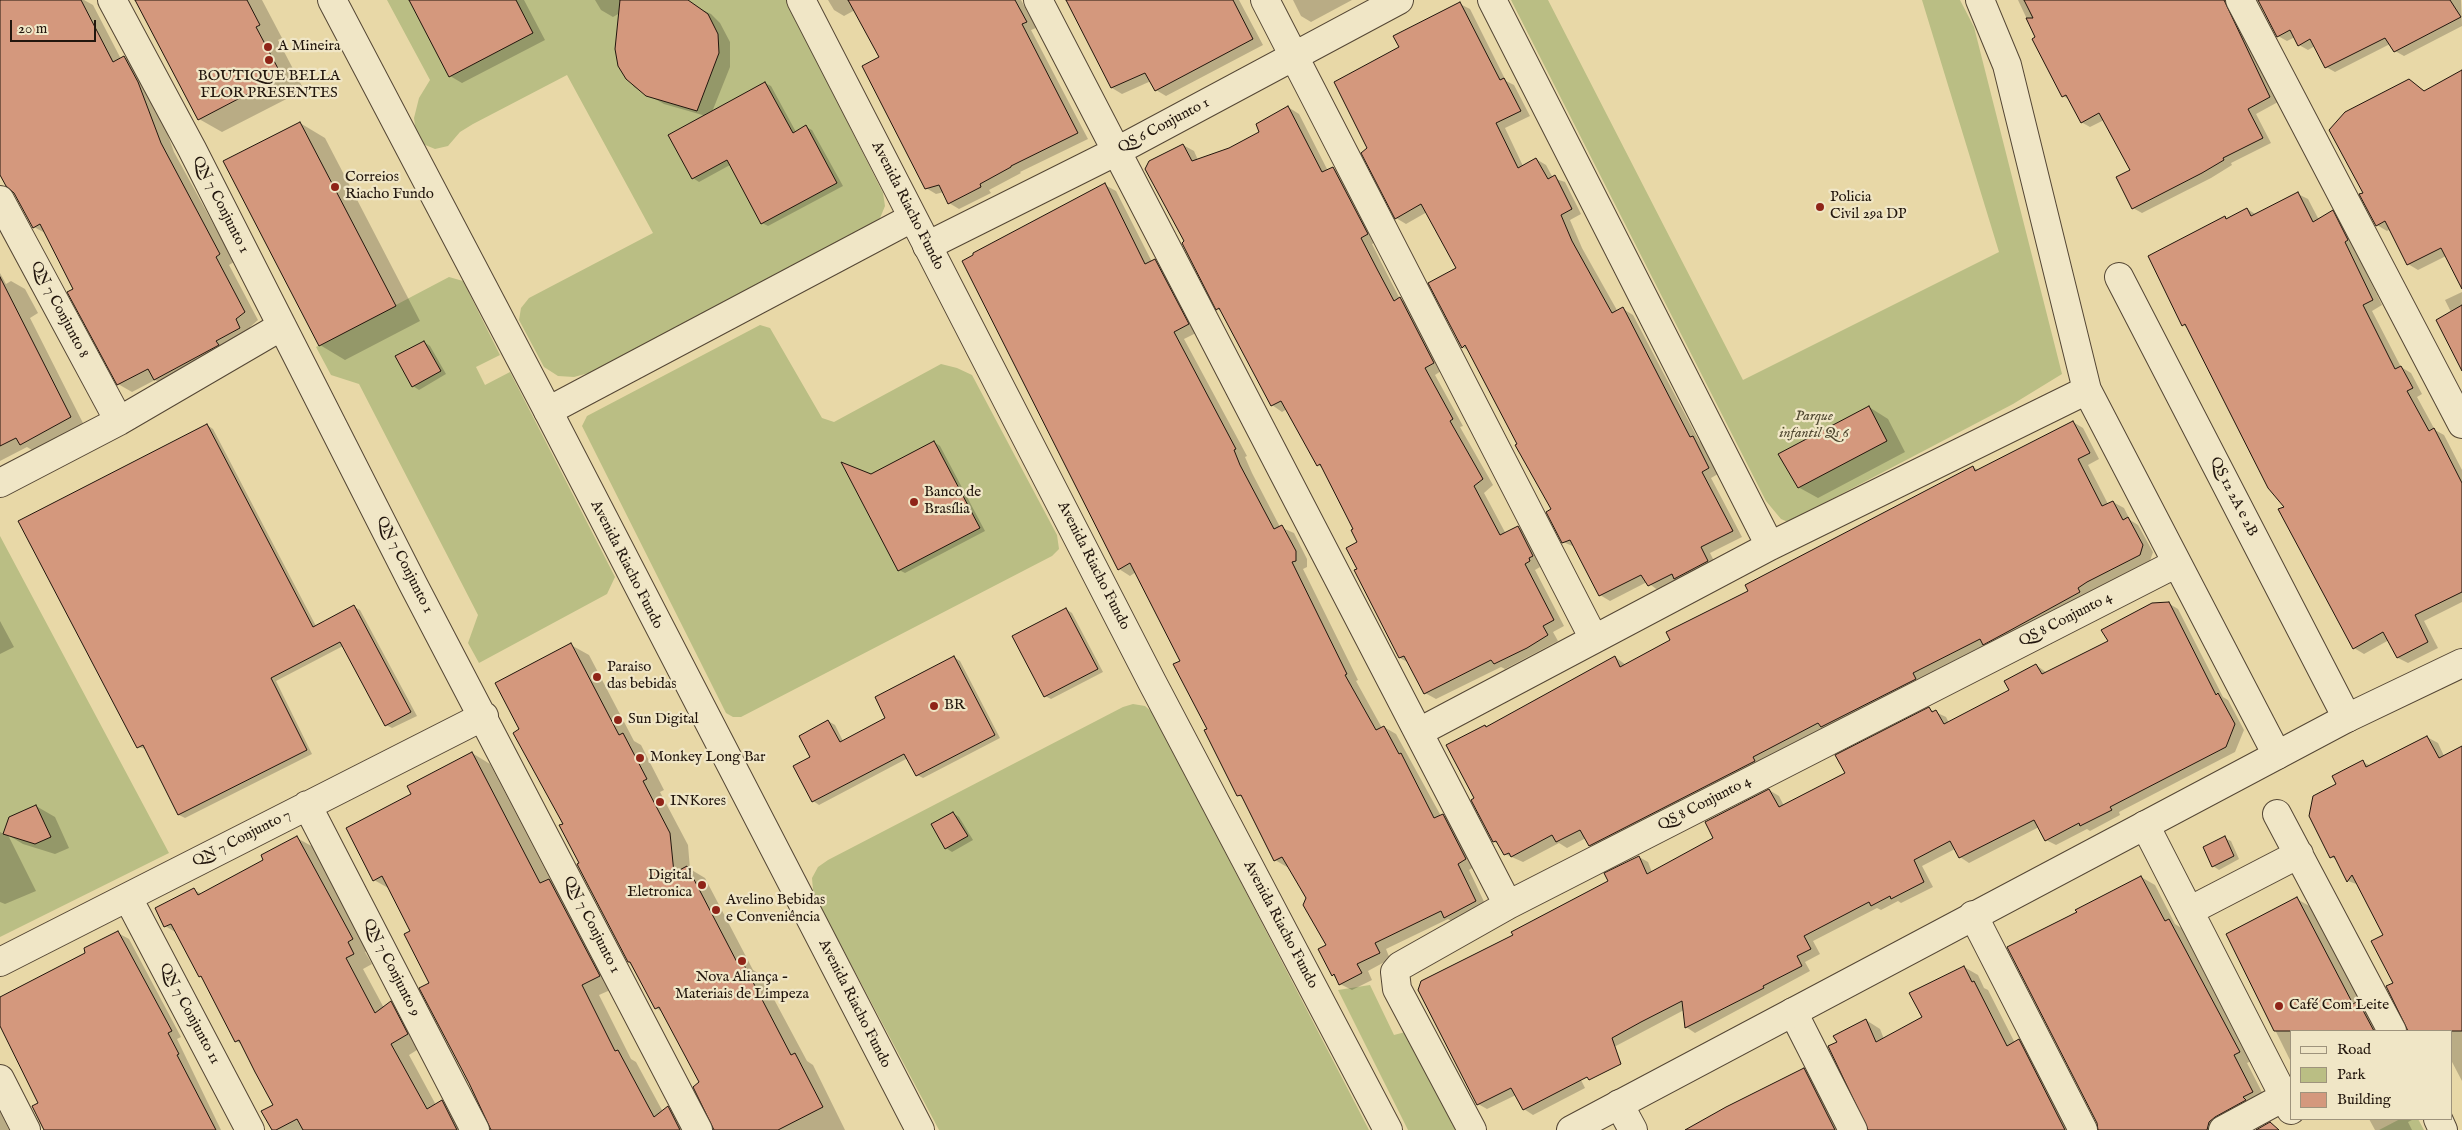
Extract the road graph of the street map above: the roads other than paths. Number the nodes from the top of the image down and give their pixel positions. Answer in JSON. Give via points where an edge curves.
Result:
{"nodes":[{"id":1,"x":112,"y":0,"type":"edge"},
{"id":2,"x":332,"y":0,"type":"edge"},
{"id":3,"x":801,"y":0,"type":"edge"},
{"id":4,"x":1038,"y":0,"type":"edge"},
{"id":5,"x":1265,"y":0,"type":"edge"},
{"id":6,"x":1399,"y":0,"type":"edge"},
{"id":7,"x":1492,"y":0,"type":"edge"},
{"id":8,"x":1980,"y":0,"type":"edge"},
{"id":9,"x":2240,"y":0,"type":"edge"},
{"id":10,"x":1294,"y":58,"type":"junction"},
{"id":11,"x":1117,"y":151,"type":"junction"},
{"id":12,"x":0,"y":200,"type":"edge"},
{"id":13,"x":912,"y":218,"type":"junction"},
{"id":14,"x":927,"y":246,"type":"junction"},
{"id":15,"x":2120,"y":277,"type":"dead end"},
{"id":16,"x":282,"y":326,"type":"junction"},
{"id":17,"x":2087,"y":390,"type":"junction"},
{"id":18,"x":548,"y":411,"type":"junction"},
{"id":19,"x":119,"y":421,"type":"junction"},
{"id":20,"x":2462,"y":424,"type":"edge"},
{"id":21,"x":0,"y":484,"type":"edge"},
{"id":22,"x":1770,"y":546,"type":"junction"},
{"id":23,"x":2177,"y":563,"type":"junction"},
{"id":24,"x":1594,"y":639,"type":"junction"},
{"id":25,"x":2460,"y":668,"type":"edge"},
{"id":26,"x":484,"y":716,"type":"junction"},
{"id":27,"x":2348,"y":718,"type":"junction"},
{"id":28,"x":1420,"y":732,"type":"junction"},
{"id":29,"x":2277,"y":755,"type":"junction"},
{"id":30,"x":307,"y":805,"type":"junction"},
{"id":31,"x":2277,"y":814,"type":"dead end"},
{"id":32,"x":2145,"y":825,"type":"junction"},
{"id":33,"x":2299,"y":854,"type":"junction"},
{"id":34,"x":128,"y":898,"type":"junction"},
{"id":35,"x":1508,"y":905,"type":"junction"},
{"id":36,"x":2189,"y":911,"type":"junction"},
{"id":37,"x":1973,"y":915,"type":"junction"},
{"id":38,"x":0,"y":962,"type":"edge"},
{"id":39,"x":1793,"y":1012,"type":"junction"},
{"id":40,"x":2391,"y":1030,"type":"edge"},
{"id":41,"x":0,"y":1079,"type":"edge"},
{"id":42,"x":1619,"y":1104,"type":"junction"},
{"id":43,"x":2290,"y":1109,"type":"edge"},
{"id":44,"x":26,"y":1130,"type":"edge"},
{"id":45,"x":250,"y":1130,"type":"edge"},
{"id":46,"x":475,"y":1130,"type":"edge"},
{"id":47,"x":698,"y":1130,"type":"edge"},
{"id":48,"x":920,"y":1130,"type":"edge"},
{"id":49,"x":1388,"y":1130,"type":"edge"},
{"id":50,"x":1472,"y":1130,"type":"edge"},
{"id":51,"x":1571,"y":1130,"type":"edge"},
{"id":52,"x":1633,"y":1130,"type":"edge"},
{"id":53,"x":1853,"y":1130,"type":"edge"},
{"id":54,"x":2082,"y":1130,"type":"edge"},
{"id":55,"x":2223,"y":1130,"type":"edge"}],
"edges":[{"from":1,"to":16,"type":"street","name":"QN 7 Conjunto 1"},
{"from":2,"to":18,"type":"street","name":"Avenida Riacho Fundo"},
{"from":3,"to":13,"type":"street","name":"Avenida Riacho Fundo"},
{"from":4,"to":11,"type":"street"},
{"from":5,"to":10,"type":"street"},
{"from":6,"to":10,"type":"street","name":"QS 6 Conjunto 1"},
{"from":7,"to":22,"type":"street"},
{"from":8,"to":17,"type":"street","via":[[2007,65]]},
{"from":9,"to":20,"type":"street"},
{"from":10,"to":11,"type":"street","name":"QS 6 Conjunto 1"},
{"from":10,"to":24,"type":"street"},
{"from":11,"to":14,"type":"street","name":"QS 6 Conjunto 1"},
{"from":11,"to":28,"type":"street"},
{"from":12,"to":19,"type":"street","name":"QN 7 Conjunto 8"},
{"from":13,"to":14,"type":"street","name":"Avenida Riacho Fundo"},
{"from":13,"to":18,"type":"street"},
{"from":14,"to":49,"type":"street","name":"Avenida Riacho Fundo"},
{"from":15,"to":27,"type":"street","name":"QS 12 2A e 2B"},
{"from":16,"to":19,"type":"street"},
{"from":16,"to":26,"type":"street","name":"QN 7 Conjunto 1"},
{"from":17,"to":22,"type":"street"},
{"from":17,"to":23,"type":"street"},
{"from":18,"to":48,"type":"street","name":"Avenida Riacho Fundo"},
{"from":19,"to":21,"type":"street"},
{"from":22,"to":24,"type":"street"},
{"from":23,"to":29,"type":"street"},
{"from":23,"to":35,"type":"street","name":"QS 8 Conjunto 4"},
{"from":24,"to":28,"type":"street"},
{"from":25,"to":27,"type":"street"},
{"from":26,"to":30,"type":"street","name":"QN 7 Conjunto 7"},
{"from":26,"to":47,"type":"street","name":"QN 7 Conjunto 1"},
{"from":27,"to":29,"type":"street"},
{"from":28,"to":35,"type":"street"},
{"from":29,"to":32,"type":"street"},
{"from":30,"to":34,"type":"street","name":"QN 7 Conjunto 7"},
{"from":30,"to":46,"type":"street","name":"QN 7 Conjunto 9"},
{"from":31,"to":33,"type":"street"},
{"from":32,"to":36,"type":"street"},
{"from":32,"to":37,"type":"street"},
{"from":33,"to":36,"type":"street"},
{"from":33,"to":40,"type":"street"},
{"from":34,"to":38,"type":"street","name":"QN 7 Conjunto 7"},
{"from":34,"to":45,"type":"street","name":"QN 7 Conjunto 11"},
{"from":35,"to":50,"type":"street","name":"QS 8 Conjunto 4","via":[[1400,966],[1395,972],[1397,989]]},
{"from":36,"to":43,"type":"street"},
{"from":37,"to":39,"type":"street"},
{"from":37,"to":54,"type":"street"},
{"from":39,"to":42,"type":"street"},
{"from":39,"to":53,"type":"street"},
{"from":41,"to":44,"type":"street"},
{"from":42,"to":51,"type":"street"},
{"from":42,"to":52,"type":"street"},
{"from":43,"to":55,"type":"street"}]}
